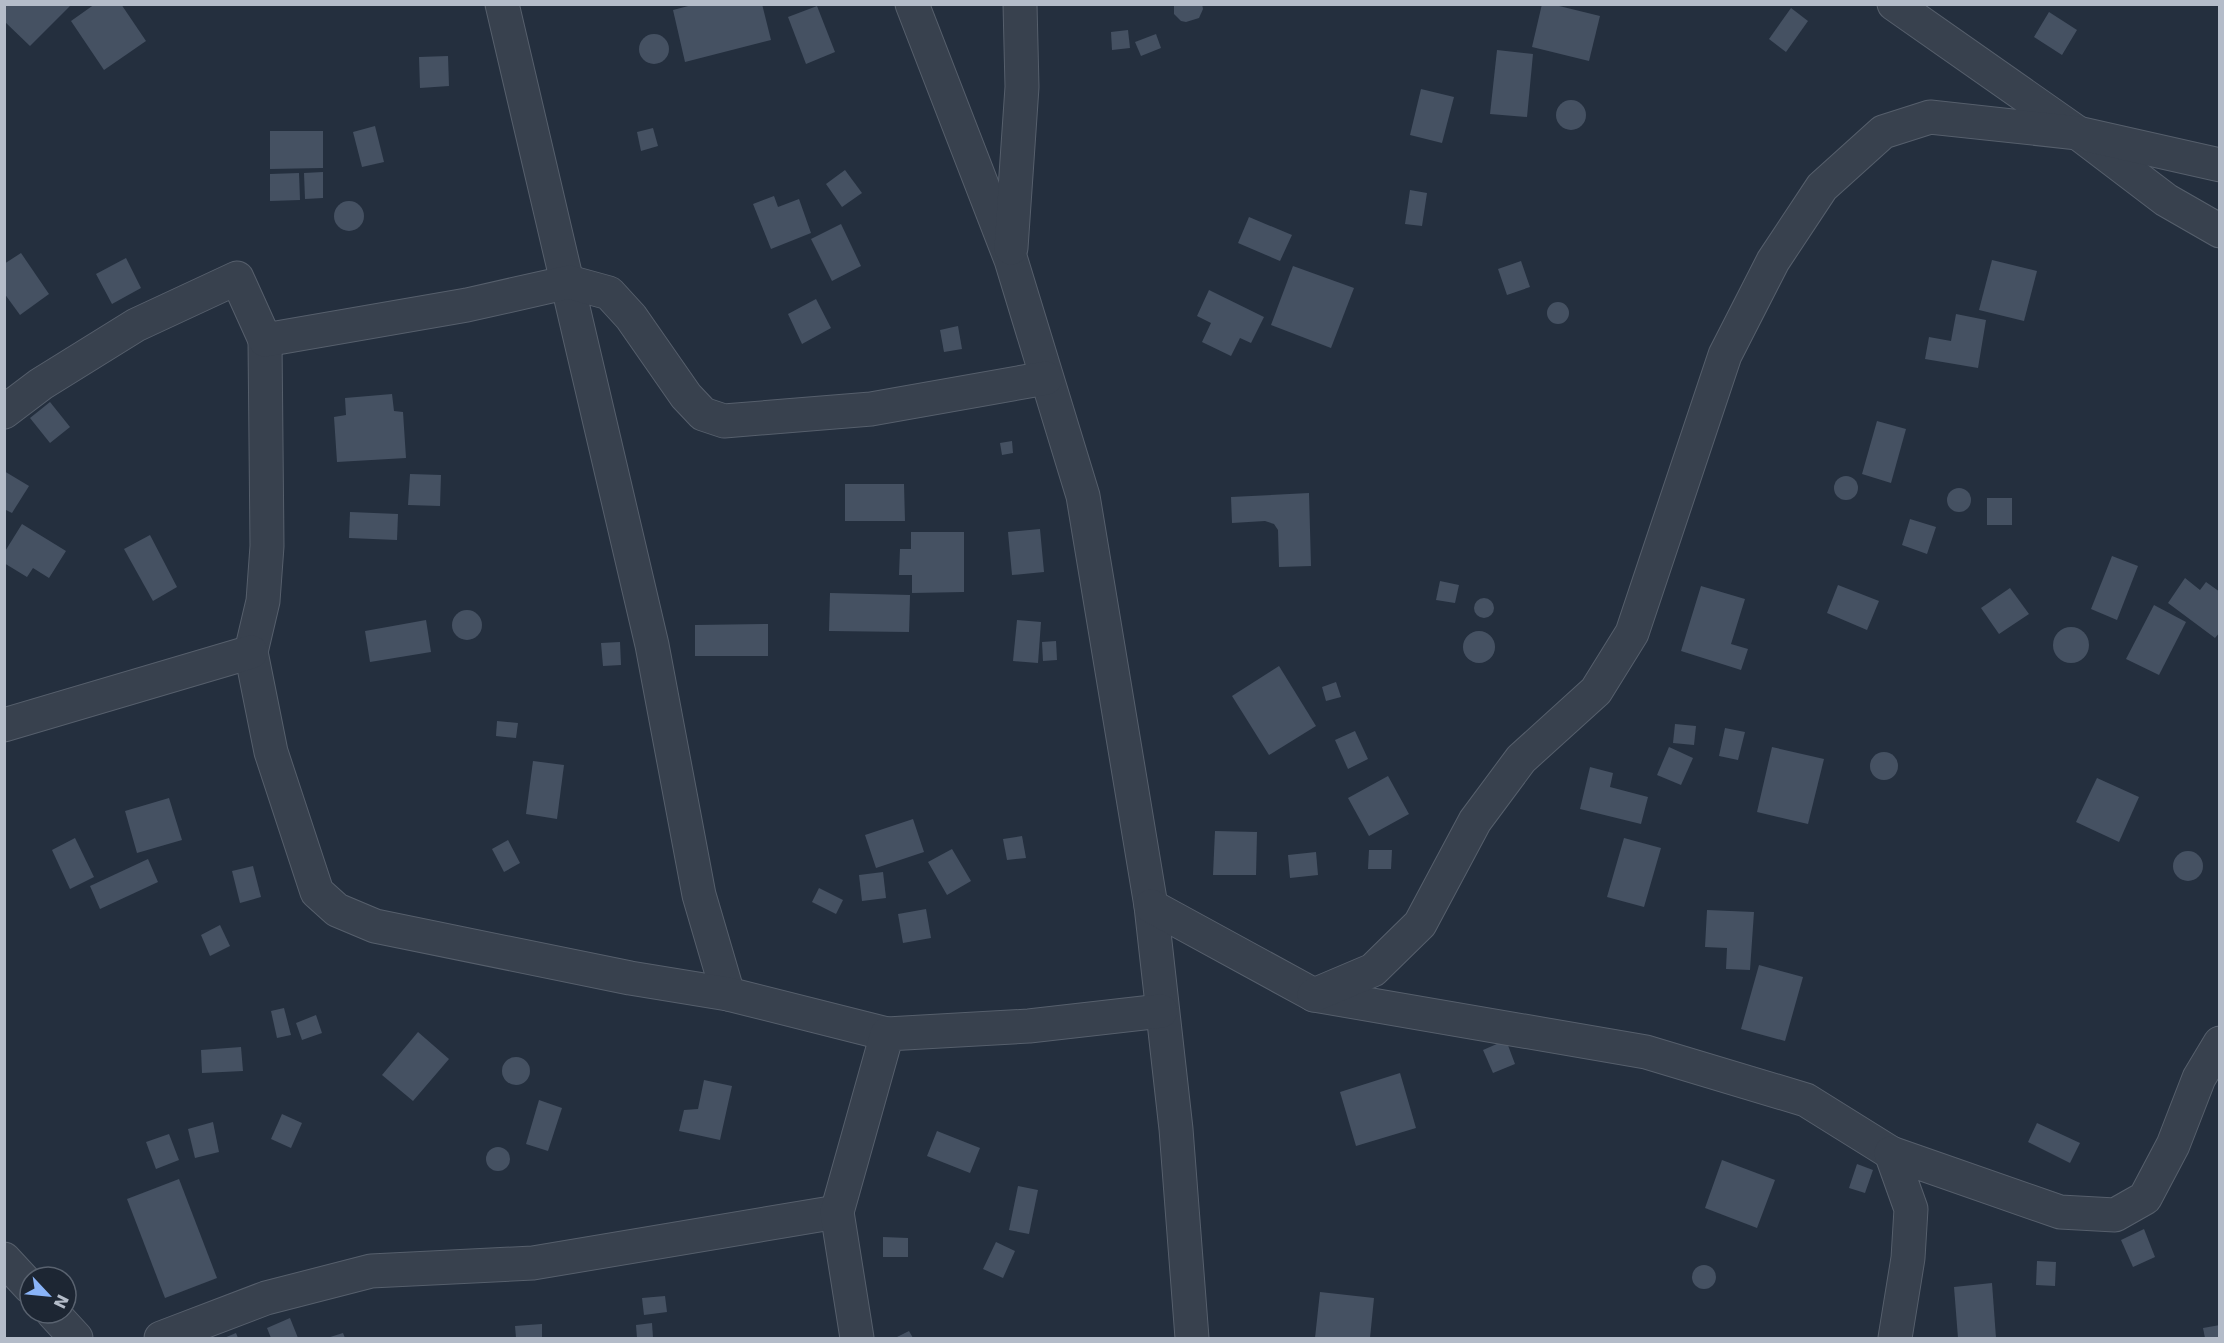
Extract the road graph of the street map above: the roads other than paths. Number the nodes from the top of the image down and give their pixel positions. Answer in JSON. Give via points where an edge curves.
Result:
{"nodes":[{"id":1,"x":502,"y":4,"type":"edge"},
{"id":2,"x":912,"y":4,"type":"edge"},
{"id":3,"x":1020,"y":4,"type":"edge"},
{"id":4,"x":1894,"y":4,"type":"edge"},
{"id":5,"x":2078,"y":133,"type":"junction"},
{"id":6,"x":2220,"y":165,"type":"edge"},
{"id":7,"x":2220,"y":231,"type":"edge"},
{"id":8,"x":1011,"y":260,"type":"junction"},
{"id":9,"x":569,"y":282,"type":"junction"},
{"id":10,"x":265,"y":340,"type":"junction"},
{"id":11,"x":1046,"y":378,"type":"junction"},
{"id":12,"x":4,"y":412,"type":"edge"},
{"id":13,"x":251,"y":652,"type":"junction"},
{"id":14,"x":4,"y":725,"type":"edge"},
{"id":15,"x":1151,"y":906,"type":"junction"},
{"id":16,"x":728,"y":994,"type":"junction"},
{"id":17,"x":1314,"y":995,"type":"junction"},
{"id":18,"x":1161,"y":1011,"type":"junction"},
{"id":19,"x":887,"y":1034,"type":"junction"},
{"id":20,"x":2220,"y":1043,"type":"edge"},
{"id":21,"x":1891,"y":1153,"type":"junction"},
{"id":22,"x":837,"y":1212,"type":"junction"},
{"id":23,"x":4,"y":1258,"type":"edge"},
{"id":24,"x":18,"y":1274,"type":"edge"},
{"id":25,"x":64,"y":1325,"type":"edge"},
{"id":26,"x":76,"y":1338,"type":"edge"},
{"id":27,"x":161,"y":1338,"type":"edge"},
{"id":28,"x":857,"y":1338,"type":"edge"},
{"id":29,"x":1192,"y":1338,"type":"edge"},
{"id":30,"x":1895,"y":1338,"type":"edge"}],
"edges":[{"from":1,"to":9,"type":"street"},
{"from":2,"to":8,"type":"street"},
{"from":3,"to":8,"type":"street","via":[[1022,87]]},
{"from":4,"to":5,"type":"street"},
{"from":5,"to":6,"type":"street"},
{"from":5,"to":7,"type":"street","via":[[2166,200]]},
{"from":5,"to":17,"type":"street","via":[[1930,117],[1883,132],[1822,187],[1773,261],[1725,355],[1632,633],[1596,691],[1521,759],[1474,821],[1420,924],[1373,970]]},
{"from":8,"to":11,"type":"street"},
{"from":9,"to":10,"type":"street","via":[[467,305]]},
{"from":9,"to":11,"type":"street","via":[[609,293],[631,317],[686,396],[703,414],[724,421],[871,409]]},
{"from":9,"to":16,"type":"street","via":[[652,645],[699,895]]},
{"from":10,"to":12,"type":"street","via":[[237,278],[136,325],[41,384]]},
{"from":10,"to":13,"type":"street","via":[[267,546],[263,601]]},
{"from":11,"to":15,"type":"street","via":[[1083,496]]},
{"from":13,"to":14,"type":"street"},
{"from":13,"to":16,"type":"street","via":[[271,752],[317,892],[337,910],[375,926]]},
{"from":15,"to":17,"type":"street"},
{"from":15,"to":18,"type":"street"},
{"from":16,"to":19,"type":"street"},
{"from":17,"to":21,"type":"street","via":[[1646,1052],[1806,1100]]},
{"from":18,"to":19,"type":"street","via":[[1029,1026]]},
{"from":18,"to":29,"type":"street","via":[[1176,1129]]},
{"from":19,"to":22,"type":"street"},
{"from":20,"to":21,"type":"street","via":[[2199,1078],[2173,1145],[2145,1198],[2115,1215],[2060,1212]]},
{"from":21,"to":30,"type":"street","via":[[1911,1209],[1908,1258]]},
{"from":22,"to":27,"type":"street","via":[[533,1263],[371,1271],[266,1298]]},
{"from":22,"to":28,"type":"street"},
{"from":23,"to":24,"type":"street"},
{"from":25,"to":26,"type":"street"}]}
